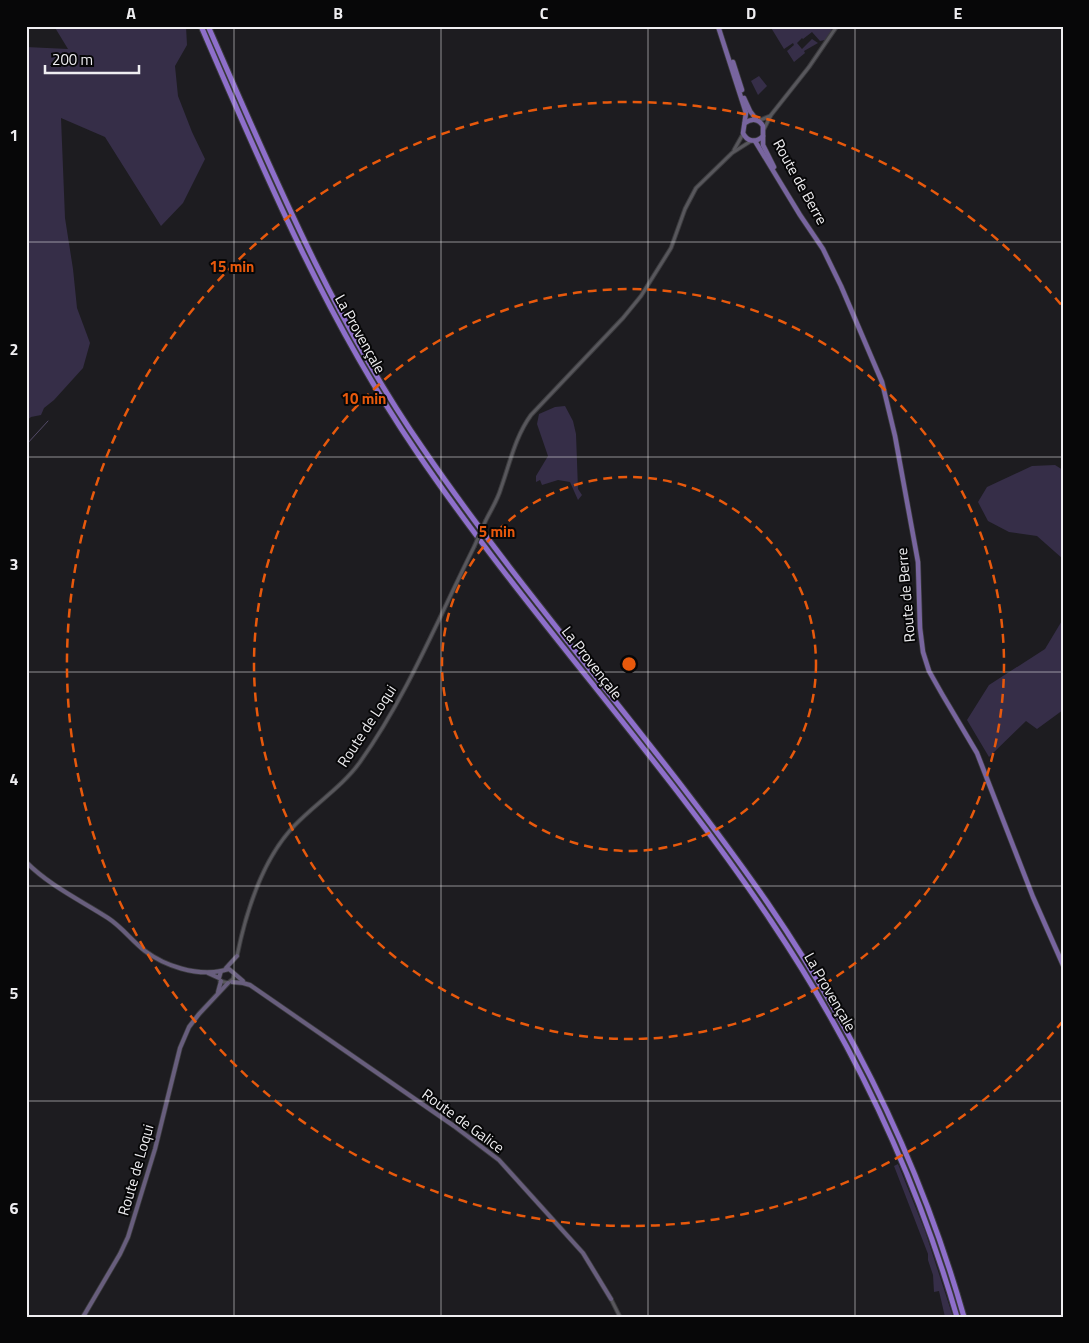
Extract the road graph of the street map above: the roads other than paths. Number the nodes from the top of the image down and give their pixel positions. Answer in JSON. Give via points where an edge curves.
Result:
{"nodes":[{"id":1,"x":201,"y":26,"type":"edge"},
{"id":2,"x":208,"y":26,"type":"edge"},
{"id":3,"x":719,"y":26,"type":"edge"},
{"id":4,"x":837,"y":26,"type":"edge"},
{"id":5,"x":771,"y":116,"type":"junction"},
{"id":6,"x":757,"y":119,"type":"junction"},
{"id":7,"x":746,"y":123,"type":"junction"},
{"id":8,"x":764,"y":130,"type":"junction"},
{"id":9,"x":743,"y":133,"type":"junction"},
{"id":10,"x":763,"y":136,"type":"junction"},
{"id":11,"x":753,"y":141,"type":"junction"},
{"id":12,"x":732,"y":153,"type":"junction"},
{"id":13,"x":818,"y":240,"type":"junction"},
{"id":14,"x":26,"y":862,"type":"edge"},
{"id":15,"x":237,"y":956,"type":"junction"},
{"id":16,"x":1063,"y":965,"type":"edge"},
{"id":17,"x":226,"y":968,"type":"junction"},
{"id":18,"x":221,"y":970,"type":"junction"},
{"id":19,"x":206,"y":972,"type":"junction"},
{"id":20,"x":233,"y":973,"type":"junction"},
{"id":21,"x":220,"y":980,"type":"junction"},
{"id":22,"x":230,"y":982,"type":"junction"},
{"id":23,"x":248,"y":984,"type":"junction"},
{"id":24,"x":216,"y":996,"type":"junction"},
{"id":25,"x":610,"y":1299,"type":"joint"},
{"id":26,"x":83,"y":1317,"type":"edge"},
{"id":27,"x":620,"y":1317,"type":"edge"},
{"id":28,"x":957,"y":1317,"type":"edge"},
{"id":29,"x":964,"y":1317,"type":"edge"}],
"edges":[{"from":1,"to":28,"type":"highway","name":"La Provençale","via":[[295,237],[335,317],[416,452],[465,520],[712,837],[769,917],[817,994],[858,1067],[902,1161]]},
{"from":2,"to":29,"type":"highway","name":"La Provençale","via":[[321,275],[400,414],[471,516],[718,833],[823,990],[864,1064],[905,1152],[938,1236]]},
{"from":3,"to":6,"type":"main road","via":[[746,102]]},
{"from":3,"to":7,"type":"main road","via":[[746,113]]},
{"from":4,"to":5,"type":"street"},
{"from":5,"to":6,"type":"street"},
{"from":5,"to":8,"type":"street"},
{"from":6,"to":7,"type":"main road"},
{"from":6,"to":8,"type":"main road"},
{"from":7,"to":9,"type":"main road"},
{"from":8,"to":10,"type":"main road"},
{"from":9,"to":11,"type":"main road"},
{"from":9,"to":12,"type":"street"},
{"from":10,"to":11,"type":"main road"},
{"from":10,"to":13,"type":"main road","name":"Route de Berre","via":[[769,158]]},
{"from":11,"to":12,"type":"street"},
{"from":11,"to":13,"type":"main road","name":"Route de Berre"},
{"from":12,"to":15,"type":"street","name":"Route de Loqui","bridge":true,"via":[[696,188],[671,248],[641,296],[524,424],[501,490],[401,694],[359,763],[294,826],[275,851],[256,891]]},
{"from":13,"to":16,"type":"main road","name":"Route de Berre","via":[[870,351],[886,394],[918,562],[920,628],[929,671],[977,753]]},
{"from":14,"to":19,"type":"main road","via":[[40,876],[114,922],[146,952],[177,967]]},
{"from":15,"to":17,"type":"main road"},
{"from":15,"to":20,"type":"main road"},
{"from":17,"to":18,"type":"main road"},
{"from":17,"to":20,"type":"main road","name":"Route de Galice"},
{"from":18,"to":19,"type":"main road"},
{"from":18,"to":21,"type":"main road"},
{"from":19,"to":21,"type":"main road"},
{"from":20,"to":22,"type":"street"},
{"from":20,"to":23,"type":"main road","name":"Route de Galice"},
{"from":21,"to":22,"type":"street"},
{"from":21,"to":24,"type":"main road"},
{"from":22,"to":23,"type":"main road"},
{"from":22,"to":24,"type":"main road","name":"Route de Loqui"},
{"from":23,"to":25,"type":"main road","name":"Route de Galice","via":[[498,1160],[583,1253]]},
{"from":24,"to":26,"type":"main road","name":"Route de Loqui","via":[[192,1022],[180,1048],[128,1237]]},
{"from":25,"to":27,"type":"street","name":"Route de Galice"}]}
